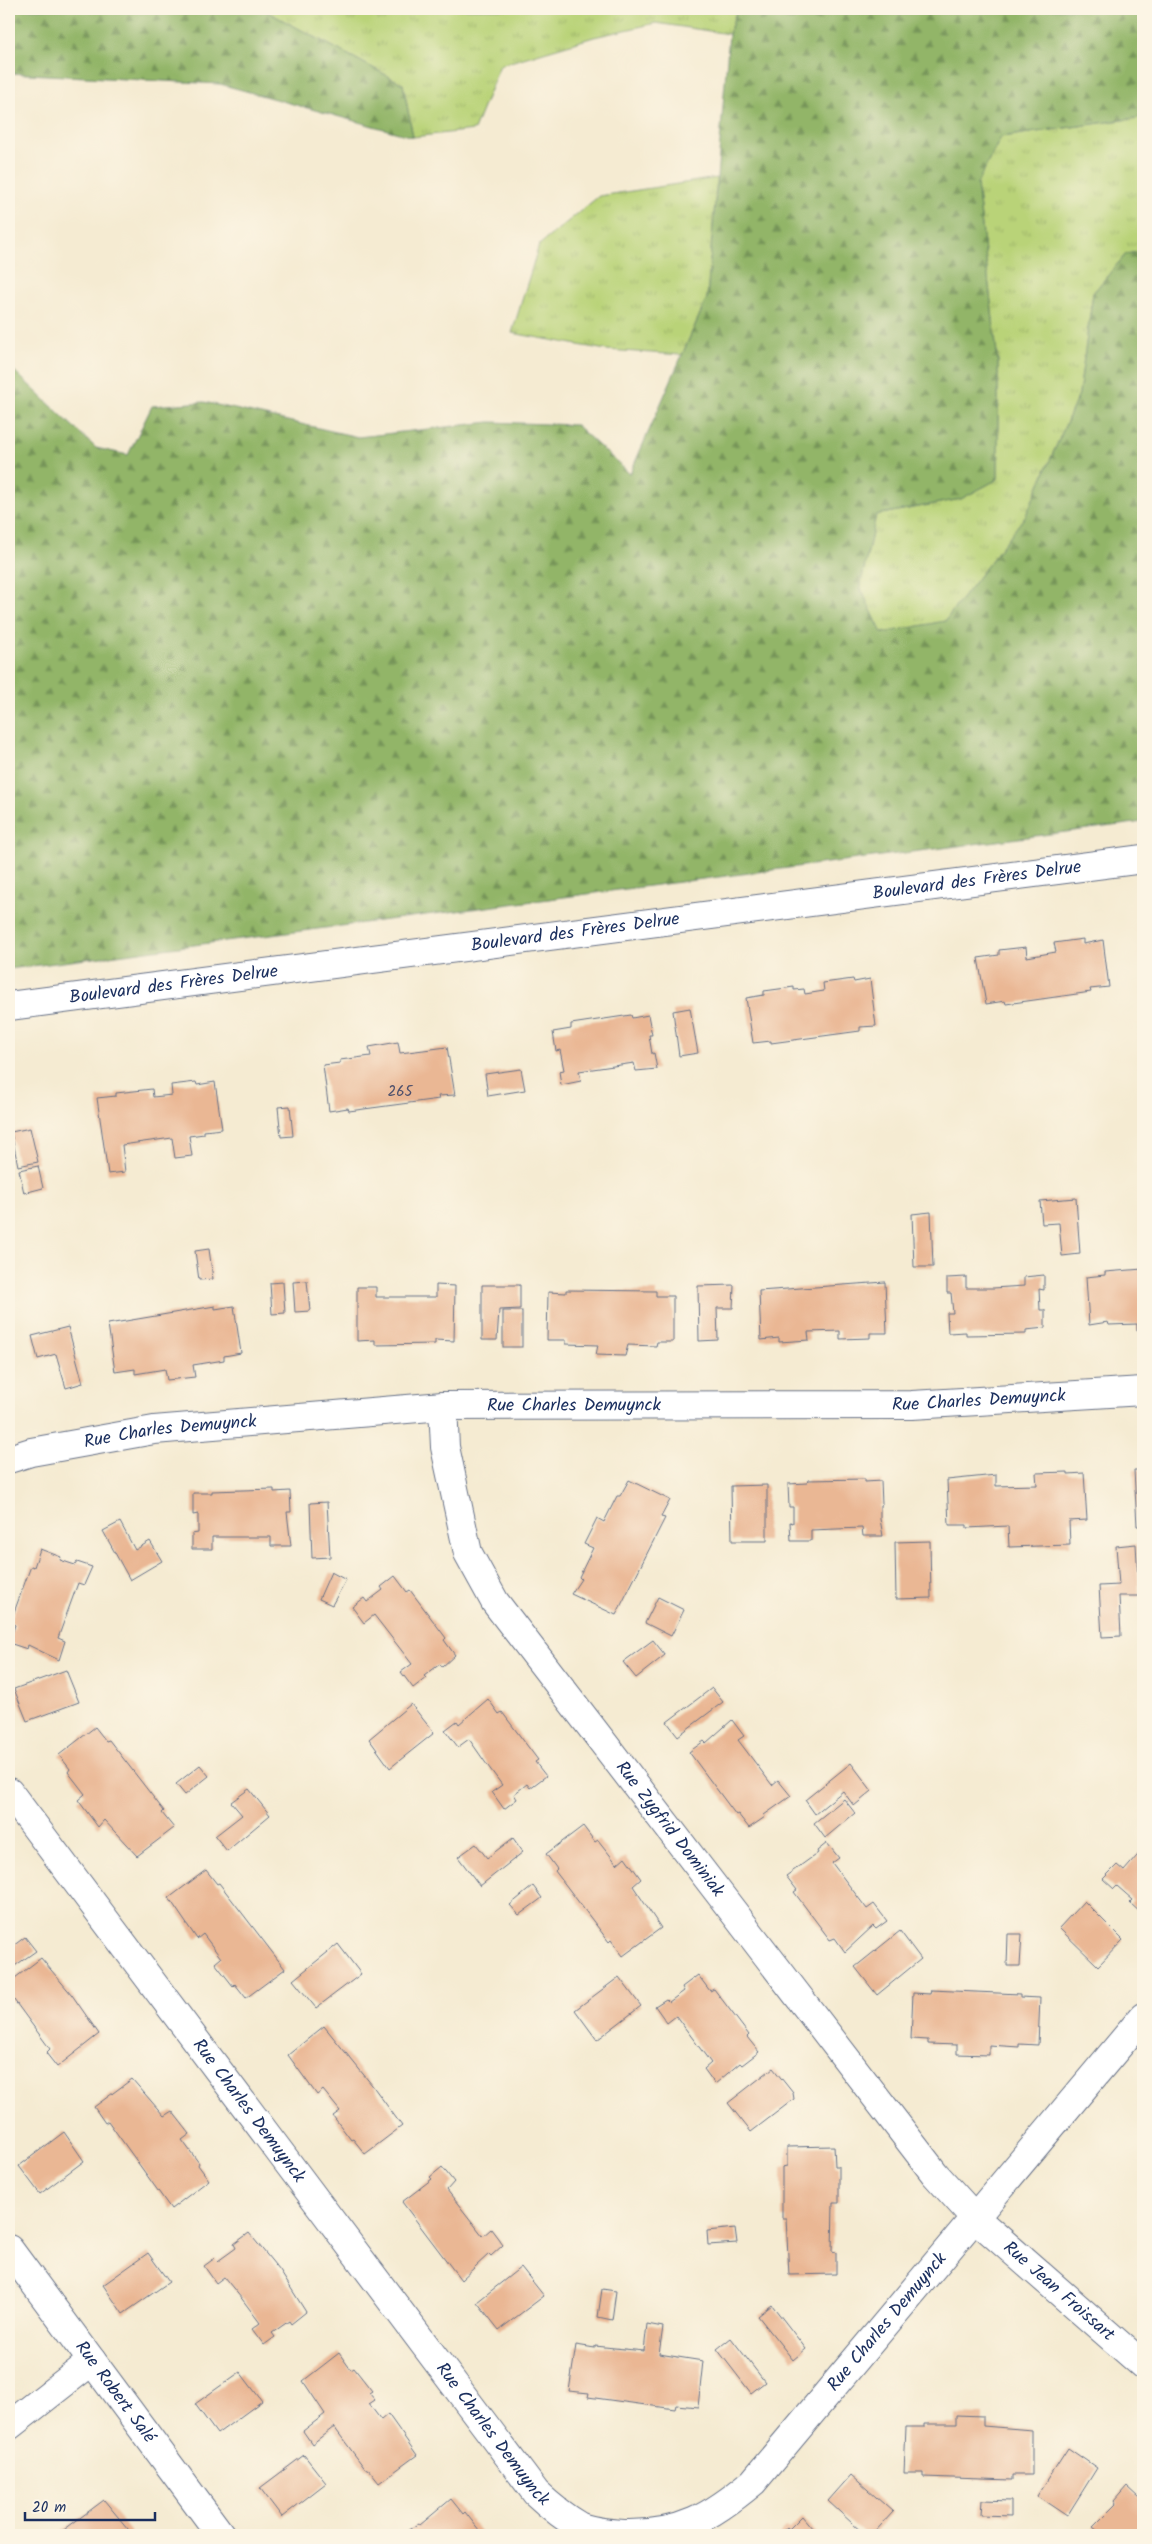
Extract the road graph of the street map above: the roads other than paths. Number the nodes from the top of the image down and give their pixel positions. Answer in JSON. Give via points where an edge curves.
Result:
{"nodes":[{"id":1,"x":1143,"y":859,"type":"edge"},
{"id":2,"x":9,"y":1006,"type":"edge"},
{"id":3,"x":1143,"y":1391,"type":"edge"},
{"id":4,"x":443,"y":1406,"type":"junction"},
{"id":5,"x":9,"y":1459,"type":"edge"},
{"id":6,"x":9,"y":1792,"type":"edge"},
{"id":7,"x":1143,"y":2016,"type":"edge"},
{"id":8,"x":974,"y":2217,"type":"junction"},
{"id":9,"x":9,"y":2249,"type":"edge"},
{"id":10,"x":92,"y":2361,"type":"junction"},
{"id":11,"x":1143,"y":2365,"type":"edge"},
{"id":12,"x":9,"y":2426,"type":"edge"},
{"id":13,"x":221,"y":2535,"type":"edge"}],
"edges":[{"from":1,"to":2,"type":"street","name":"Boulevard des Frères Delrue"},
{"from":3,"to":4,"type":"street","name":"Rue Charles Demuynck","via":[[912,1405]]},
{"from":4,"to":5,"type":"street","name":"Rue Charles Demuynck","via":[[154,1430],[31,1452]]},
{"from":4,"to":8,"type":"street","name":"Rue Zygfrid Dominiak","via":[[445,1447],[468,1553],[494,1602],[935,2174]]},
{"from":6,"to":8,"type":"street","name":"Rue Charles Demuynck","via":[[536,2493],[581,2527],[608,2533],[650,2534],[681,2528],[722,2508],[753,2482]]},
{"from":7,"to":8,"type":"street","name":"Rue Charles Demuynck"},
{"from":8,"to":11,"type":"street","name":"Rue Jean Froissart"},
{"from":9,"to":10,"type":"street","name":"Rue Robert Salé"},
{"from":10,"to":12,"type":"street"},
{"from":10,"to":13,"type":"street","name":"Rue Robert Salé"}]}
